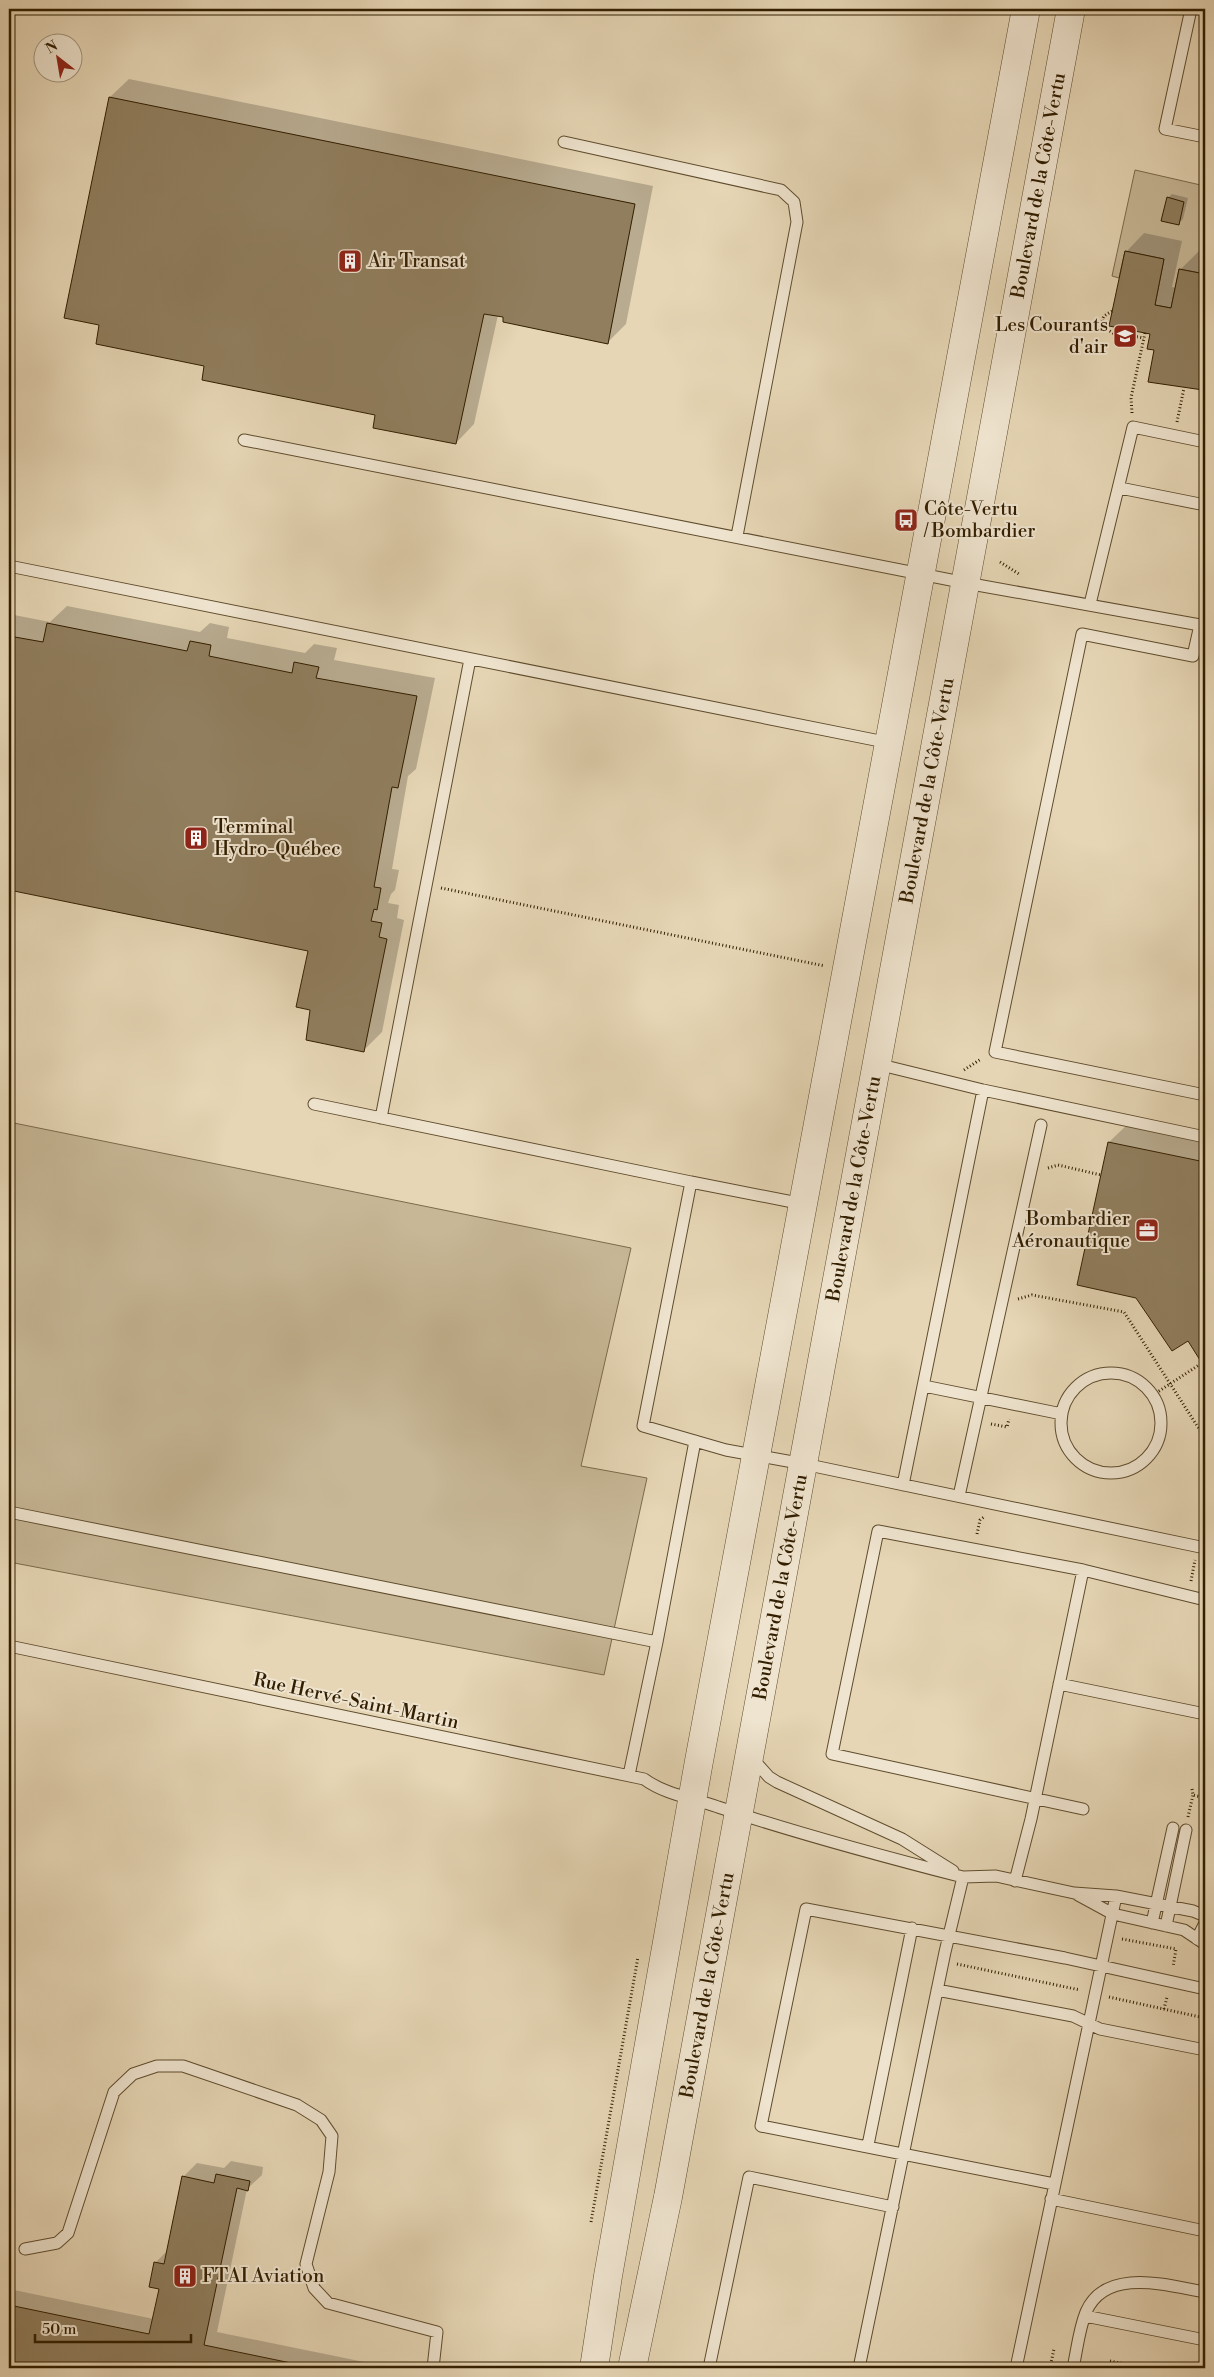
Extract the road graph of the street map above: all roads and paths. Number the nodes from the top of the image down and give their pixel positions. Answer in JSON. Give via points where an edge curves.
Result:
{"nodes":[{"id":1,"x":1026,"y":9,"type":"edge"},
{"id":2,"x":1071,"y":9,"type":"edge"},
{"id":3,"x":1192,"y":9,"type":"edge"},
{"id":4,"x":1205,"y":137,"type":"edge"},
{"id":5,"x":564,"y":142,"type":"dead end"},
{"id":6,"x":1112,"y":311,"type":"dead end"},
{"id":7,"x":1145,"y":333,"type":"dead end"},
{"id":8,"x":1144,"y":338,"type":"junction"},
{"id":9,"x":1184,"y":388,"type":"dead end"},
{"id":10,"x":1180,"y":405,"type":"dead end"},
{"id":11,"x":1133,"y":427,"type":"junction"},
{"id":12,"x":244,"y":440,"type":"dead end"},
{"id":13,"x":1205,"y":442,"type":"edge"},
{"id":14,"x":1120,"y":488,"type":"junction"},
{"id":15,"x":1205,"y":505,"type":"edge"},
{"id":16,"x":737,"y":536,"type":"junction"},
{"id":17,"x":1000,"y":562,"type":"dead end"},
{"id":18,"x":9,"y":566,"type":"edge"},
{"id":19,"x":920,"y":572,"type":"junction"},
{"id":20,"x":1019,"y":574,"type":"dead end"},
{"id":21,"x":966,"y":583,"type":"junction"},
{"id":22,"x":1090,"y":604,"type":"junction"},
{"id":23,"x":1203,"y":625,"type":"edge"},
{"id":24,"x":470,"y":659,"type":"junction"},
{"id":25,"x":890,"y":742,"type":"junction"},
{"id":26,"x":426,"y":885,"type":"junction"},
{"id":27,"x":846,"y":970,"type":"junction"},
{"id":28,"x":995,"y":1052,"type":"junction"},
{"id":29,"x":877,"y":1064,"type":"junction"},
{"id":30,"x":960,"y":1085,"type":"junction"},
{"id":31,"x":983,"y":1090,"type":"junction"},
{"id":32,"x":1205,"y":1095,"type":"edge"},
{"id":33,"x":314,"y":1104,"type":"dead end"},
{"id":34,"x":381,"y":1118,"type":"junction"},
{"id":35,"x":1041,"y":1125,"type":"dead end"},
{"id":36,"x":1205,"y":1137,"type":"edge"},
{"id":37,"x":1058,"y":1165,"type":"dead end"},
{"id":38,"x":1101,"y":1175,"type":"dead end"},
{"id":39,"x":691,"y":1182,"type":"junction"},
{"id":40,"x":803,"y":1204,"type":"junction"},
{"id":41,"x":1032,"y":1294,"type":"dead end"},
{"id":42,"x":1202,"y":1363,"type":"dead end"},
{"id":43,"x":1171,"y":1384,"type":"junction"},
{"id":44,"x":924,"y":1386,"type":"junction"},
{"id":45,"x":1153,"y":1395,"type":"junction"},
{"id":46,"x":981,"y":1397,"type":"junction"},
{"id":47,"x":1062,"y":1414,"type":"junction"},
{"id":48,"x":1205,"y":1438,"type":"edge"},
{"id":49,"x":695,"y":1441,"type":"junction"},
{"id":50,"x":756,"y":1456,"type":"junction"},
{"id":51,"x":804,"y":1464,"type":"junction"},
{"id":52,"x":903,"y":1485,"type":"junction"},
{"id":53,"x":959,"y":1496,"type":"junction"},
{"id":54,"x":9,"y":1512,"type":"edge"},
{"id":55,"x":1205,"y":1519,"type":"edge"},
{"id":56,"x":1202,"y":1532,"type":"dead end"},
{"id":57,"x":1205,"y":1548,"type":"edge"},
{"id":58,"x":1083,"y":1570,"type":"junction"},
{"id":59,"x":1205,"y":1600,"type":"edge"},
{"id":60,"x":657,"y":1642,"type":"junction"},
{"id":61,"x":9,"y":1646,"type":"edge"},
{"id":62,"x":1059,"y":1684,"type":"junction"},
{"id":63,"x":1205,"y":1714,"type":"edge"},
{"id":64,"x":750,"y":1756,"type":"junction"},
{"id":65,"x":630,"y":1776,"type":"junction"},
{"id":66,"x":1192,"y":1789,"type":"dead end"},
{"id":67,"x":1193,"y":1796,"type":"junction"},
{"id":68,"x":693,"y":1798,"type":"junction"},
{"id":69,"x":1035,"y":1798,"type":"junction"},
{"id":70,"x":1205,"y":1798,"type":"edge"},
{"id":71,"x":1083,"y":1809,"type":"dead end"},
{"id":72,"x":739,"y":1814,"type":"junction"},
{"id":73,"x":1173,"y":1828,"type":"dead end"},
{"id":74,"x":1186,"y":1830,"type":"joint"},
{"id":75,"x":963,"y":1877,"type":"junction"},
{"id":76,"x":1015,"y":1881,"type":"junction"},
{"id":77,"x":1074,"y":1894,"type":"junction"},
{"id":78,"x":1116,"y":1896,"type":"junction"},
{"id":79,"x":1156,"y":1904,"type":"junction"},
{"id":80,"x":1170,"y":1906,"type":"junction"},
{"id":81,"x":1112,"y":1914,"type":"junction"},
{"id":82,"x":1205,"y":1916,"type":"edge"},
{"id":83,"x":1152,"y":1923,"type":"junction"},
{"id":84,"x":1205,"y":1923,"type":"edge"},
{"id":85,"x":1166,"y":1926,"type":"junction"},
{"id":86,"x":912,"y":1928,"type":"junction"},
{"id":87,"x":949,"y":1935,"type":"junction"},
{"id":88,"x":1201,"y":1941,"type":"edge"},
{"id":89,"x":1176,"y":1949,"type":"dead end"},
{"id":90,"x":955,"y":1964,"type":"dead end"},
{"id":91,"x":1101,"y":1966,"type":"junction"},
{"id":92,"x":1173,"y":1970,"type":"dead end"},
{"id":93,"x":1205,"y":1989,"type":"edge"},
{"id":94,"x":937,"y":1990,"type":"junction"},
{"id":95,"x":1083,"y":1990,"type":"dead end"},
{"id":96,"x":1168,"y":1994,"type":"dead end"},
{"id":97,"x":1104,"y":1996,"type":"dead end"},
{"id":98,"x":1164,"y":2010,"type":"junction"},
{"id":99,"x":1205,"y":2018,"type":"edge"},
{"id":100,"x":1088,"y":2024,"type":"junction"},
{"id":101,"x":1205,"y":2050,"type":"edge"},
{"id":102,"x":868,"y":2145,"type":"junction"},
{"id":103,"x":904,"y":2152,"type":"junction"},
{"id":104,"x":1054,"y":2184,"type":"junction"},
{"id":105,"x":1051,"y":2199,"type":"junction"},
{"id":106,"x":893,"y":2207,"type":"junction"},
{"id":107,"x":1205,"y":2231,"type":"edge"},
{"id":108,"x":25,"y":2249,"type":"dead end"},
{"id":109,"x":1205,"y":2292,"type":"edge"},
{"id":110,"x":1085,"y":2316,"type":"junction"},
{"id":111,"x":1205,"y":2340,"type":"edge"},
{"id":112,"x":1054,"y":2349,"type":"dead end"},
{"id":113,"x":1110,"y":2361,"type":"dead end"},
{"id":114,"x":432,"y":2368,"type":"edge"},
{"id":115,"x":594,"y":2368,"type":"edge"},
{"id":116,"x":632,"y":2368,"type":"edge"},
{"id":117,"x":709,"y":2368,"type":"edge"},
{"id":118,"x":859,"y":2368,"type":"edge"},
{"id":119,"x":1016,"y":2368,"type":"edge"},
{"id":120,"x":1050,"y":2368,"type":"edge"},
{"id":121,"x":1075,"y":2368,"type":"edge"},
{"id":122,"x":1145,"y":2368,"type":"edge"}],
"edges":[{"from":1,"to":19,"type":"street"},
{"from":2,"to":21,"type":"street","name":"Boulevard de la Côte-Vertu"},
{"from":3,"to":4,"type":"lane","via":[[1165,129]]},
{"from":5,"to":16,"type":"lane","via":[[781,190],[794,202],[798,222]]},
{"from":6,"to":8,"type":"path","via":[[1104,316],[1105,328],[1113,333]]},
{"from":7,"to":8,"type":"path"},
{"from":8,"to":11,"type":"path","via":[[1132,398]]},
{"from":9,"to":10,"type":"path"},
{"from":11,"to":13,"type":"lane"},
{"from":11,"to":14,"type":"lane"},
{"from":12,"to":16,"type":"lane"},
{"from":14,"to":15,"type":"lane"},
{"from":14,"to":22,"type":"lane"},
{"from":16,"to":19,"type":"lane"},
{"from":17,"to":20,"type":"path"},
{"from":18,"to":24,"type":"lane"},
{"from":19,"to":21,"type":"lane"},
{"from":19,"to":25,"type":"street"},
{"from":21,"to":22,"type":"lane"},
{"from":21,"to":29,"type":"street","name":"Boulevard de la Côte-Vertu"},
{"from":22,"to":23,"type":"lane"},
{"from":23,"to":28,"type":"lane","via":[[1193,656],[1082,634]]},
{"from":24,"to":25,"type":"lane"},
{"from":24,"to":26,"type":"lane"},
{"from":25,"to":27,"type":"street"},
{"from":26,"to":27,"type":"path"},
{"from":26,"to":34,"type":"lane"},
{"from":27,"to":40,"type":"street"},
{"from":28,"to":30,"type":"path","via":[[964,1068]]},
{"from":28,"to":32,"type":"lane"},
{"from":29,"to":30,"type":"lane"},
{"from":29,"to":51,"type":"street","name":"Boulevard de la Côte-Vertu"},
{"from":30,"to":31,"type":"lane"},
{"from":31,"to":36,"type":"lane"},
{"from":31,"to":44,"type":"lane"},
{"from":33,"to":34,"type":"lane"},
{"from":34,"to":39,"type":"lane"},
{"from":35,"to":46,"type":"lane"},
{"from":37,"to":38,"type":"path"},
{"from":39,"to":40,"type":"lane"},
{"from":39,"to":49,"type":"lane","via":[[643,1426]]},
{"from":40,"to":50,"type":"street"},
{"from":41,"to":43,"type":"path","via":[[1124,1312]]},
{"from":42,"to":43,"type":"path"},
{"from":43,"to":45,"type":"path"},
{"from":43,"to":48,"type":"path"},
{"from":44,"to":46,"type":"lane"},
{"from":44,"to":52,"type":"lane"},
{"from":45,"to":47,"type":"lane","via":[[1141,1382],[1126,1375],[1109,1373],[1078,1385]]},
{"from":45,"to":47,"type":"lane","via":[[1160,1409],[1162,1426],[1158,1442],[1150,1456],[1122,1472],[1090,1469],[1076,1459],[1062,1430]]},
{"from":46,"to":47,"type":"lane"},
{"from":46,"to":53,"type":"lane"},
{"from":49,"to":50,"type":"lane"},
{"from":49,"to":60,"type":"lane"},
{"from":50,"to":51,"type":"lane"},
{"from":50,"to":68,"type":"street"},
{"from":51,"to":52,"type":"lane"},
{"from":51,"to":64,"type":"street","name":"Boulevard de la Côte-Vertu"},
{"from":52,"to":53,"type":"lane"},
{"from":53,"to":57,"type":"lane"},
{"from":54,"to":60,"type":"lane"},
{"from":55,"to":56,"type":"path"},
{"from":58,"to":59,"type":"lane"},
{"from":58,"to":62,"type":"lane"},
{"from":58,"to":69,"type":"lane","via":[[878,1531],[832,1754]]},
{"from":60,"to":65,"type":"lane"},
{"from":61,"to":65,"type":"lane","name":"Rue Hervé-Saint-Martin"},
{"from":62,"to":63,"type":"lane"},
{"from":62,"to":69,"type":"lane"},
{"from":64,"to":72,"type":"street","name":"Boulevard de la Côte-Vertu"},
{"from":64,"to":75,"type":"lane","via":[[776,1782],[902,1840]]},
{"from":65,"to":68,"type":"lane","name":"Rue Hervé-Saint-Martin","via":[[644,1779],[659,1789]]},
{"from":66,"to":67,"type":"path"},
{"from":67,"to":70,"type":"path"},
{"from":67,"to":74,"type":"path"},
{"from":68,"to":72,"type":"lane","name":"Rue Hervé-Saint-Martin"},
{"from":68,"to":115,"type":"street"},
{"from":69,"to":71,"type":"lane"},
{"from":69,"to":76,"type":"lane"},
{"from":72,"to":75,"type":"lane","name":"Rue Hervé-Saint-Martin"},
{"from":72,"to":116,"type":"street","name":"Boulevard de la Côte-Vertu","via":[[668,2197]]},
{"from":73,"to":79,"type":"lane"},
{"from":74,"to":80,"type":"lane"},
{"from":75,"to":76,"type":"lane","name":"Rue Hervé-Saint-Martin","via":[[996,1876]]},
{"from":75,"to":87,"type":"lane"},
{"from":76,"to":77,"type":"lane","name":"Rue Hervé-Saint-Martin"},
{"from":77,"to":78,"type":"lane"},
{"from":77,"to":81,"type":"lane"},
{"from":78,"to":79,"type":"lane"},
{"from":78,"to":81,"type":"lane"},
{"from":79,"to":80,"type":"lane"},
{"from":79,"to":83,"type":"lane"},
{"from":80,"to":82,"type":"lane"},
{"from":80,"to":85,"type":"lane"},
{"from":81,"to":83,"type":"lane"},
{"from":81,"to":91,"type":"lane"},
{"from":83,"to":85,"type":"lane"},
{"from":84,"to":88,"type":"lane"},
{"from":85,"to":88,"type":"lane","via":[[1184,1930]]},
{"from":86,"to":87,"type":"lane"},
{"from":86,"to":102,"type":"lane"},
{"from":86,"to":102,"type":"lane","via":[[806,1909],[761,2126]]},
{"from":87,"to":91,"type":"lane"},
{"from":87,"to":94,"type":"lane"},
{"from":89,"to":92,"type":"path"},
{"from":90,"to":95,"type":"path"},
{"from":91,"to":93,"type":"lane"},
{"from":91,"to":100,"type":"lane"},
{"from":94,"to":100,"type":"lane","via":[[1073,2016]]},
{"from":94,"to":103,"type":"lane"},
{"from":96,"to":98,"type":"path"},
{"from":97,"to":98,"type":"path"},
{"from":98,"to":99,"type":"path"},
{"from":100,"to":101,"type":"lane"},
{"from":100,"to":104,"type":"lane"},
{"from":102,"to":103,"type":"lane"},
{"from":103,"to":104,"type":"lane"},
{"from":103,"to":106,"type":"lane"},
{"from":104,"to":105,"type":"lane"},
{"from":105,"to":107,"type":"lane"},
{"from":105,"to":119,"type":"lane"},
{"from":106,"to":117,"type":"lane","via":[[749,2177]]},
{"from":106,"to":118,"type":"lane"},
{"from":108,"to":114,"type":"lane","via":[[57,2243],[68,2233],[114,2092],[134,2074],[156,2066],[183,2066],[297,2105],[321,2120],[332,2136],[329,2172],[306,2264],[314,2288],[328,2303],[437,2332]]},
{"from":109,"to":110,"type":"lane","via":[[1144,2282],[1131,2283],[1098,2295]]},
{"from":110,"to":111,"type":"lane"},
{"from":110,"to":121,"type":"lane"},
{"from":112,"to":120,"type":"path"},
{"from":113,"to":122,"type":"path"}]}
